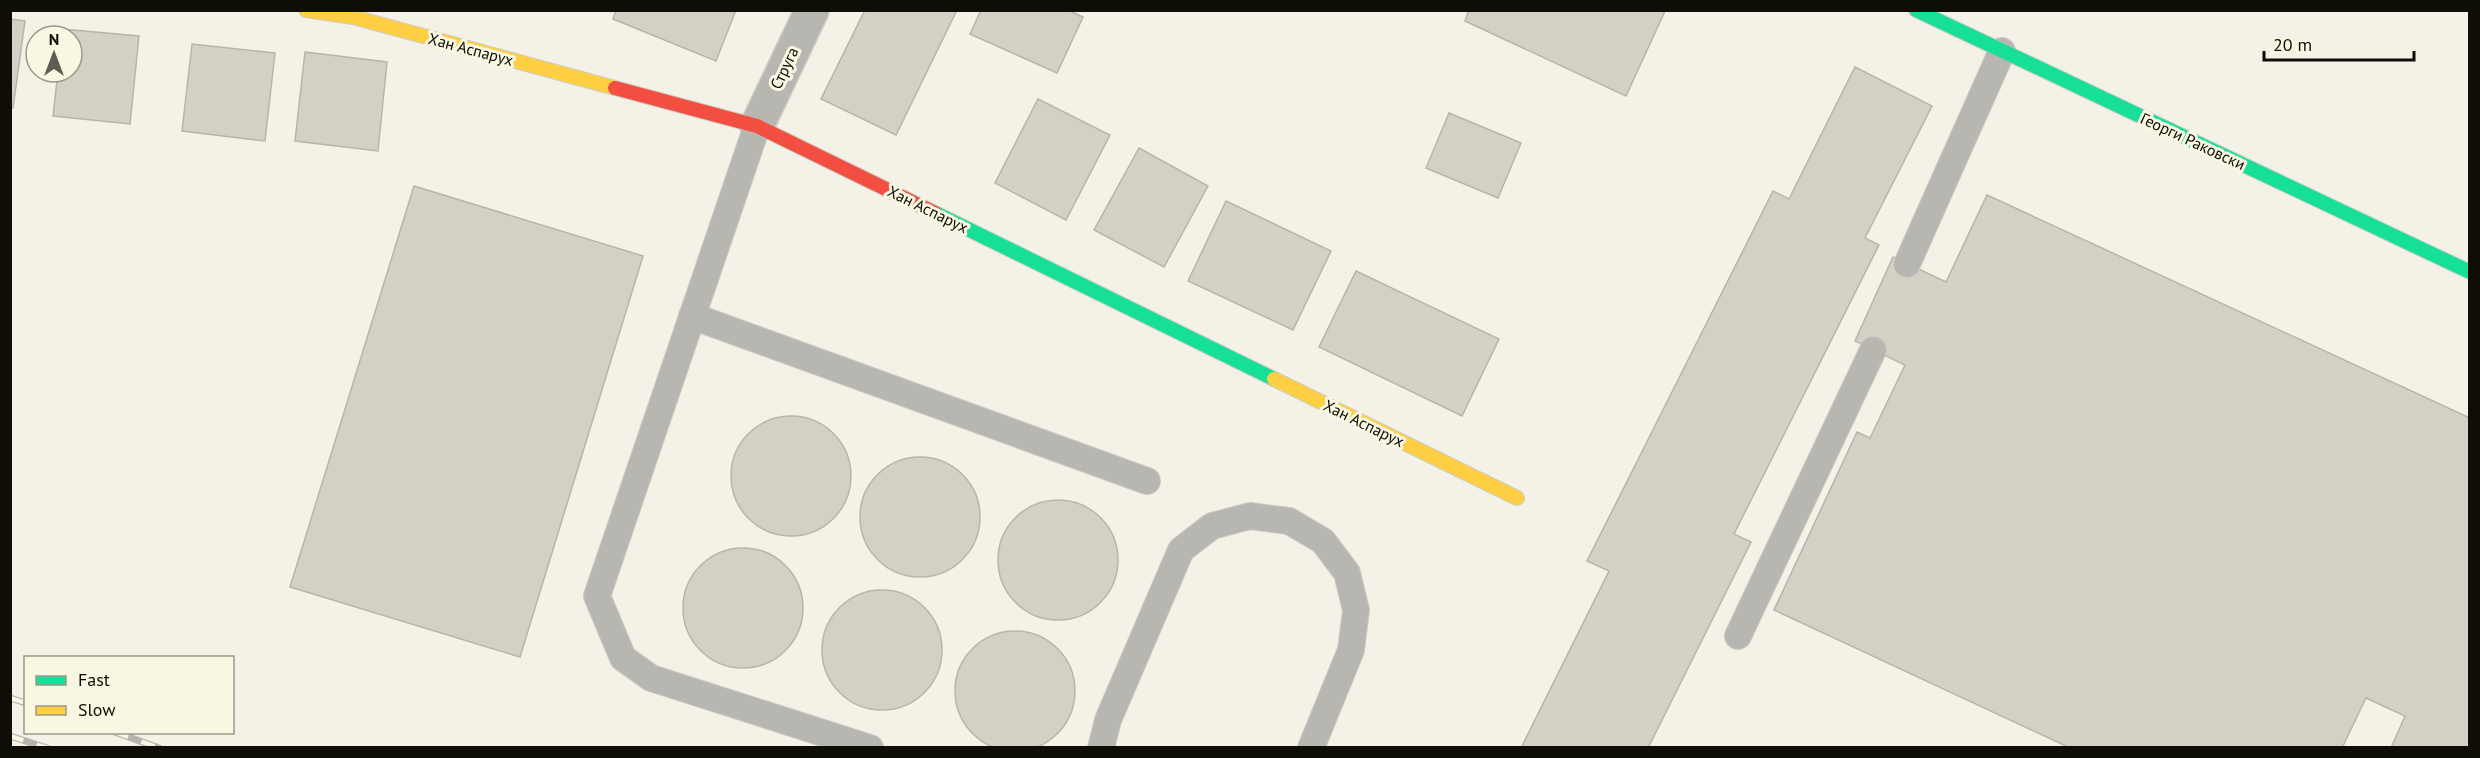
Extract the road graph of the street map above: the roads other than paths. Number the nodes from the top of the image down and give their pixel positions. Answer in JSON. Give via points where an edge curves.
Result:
{"nodes":[{"id":1,"x":306,"y":10,"type":"edge"},
{"id":2,"x":812,"y":10,"type":"edge"},
{"id":3,"x":1916,"y":10,"type":"edge"},
{"id":4,"x":2002,"y":51,"type":"junction"},
{"id":5,"x":757,"y":126,"type":"junction"},
{"id":6,"x":1907,"y":264,"type":"dead end"},
{"id":7,"x":2469,"y":272,"type":"edge"},
{"id":8,"x":692,"y":316,"type":"junction"},
{"id":9,"x":1873,"y":350,"type":"dead end"},
{"id":10,"x":1148,"y":481,"type":"dead end"},
{"id":11,"x":1517,"y":498,"type":"dead end"},
{"id":12,"x":1738,"y":636,"type":"dead end"},
{"id":13,"x":870,"y":747,"type":"edge"},
{"id":14,"x":1101,"y":747,"type":"edge"},
{"id":15,"x":1311,"y":747,"type":"edge"}],
"edges":[{"from":1,"to":5,"type":"street","name":"Хан Аспарух","via":[[353,16]]},
{"from":2,"to":5,"type":"street","name":"Струга"},
{"from":3,"to":4,"type":"street","name":"Георги Раковски"},
{"from":4,"to":6,"type":"lane"},
{"from":4,"to":7,"type":"street","name":"Георги Раковски"},
{"from":5,"to":8,"type":"lane"},
{"from":5,"to":11,"type":"street","name":"Хан Аспарух"},
{"from":8,"to":10,"type":"lane"},
{"from":8,"to":13,"type":"lane","via":[[597,596],[623,658],[651,678]]},
{"from":9,"to":12,"type":"lane"},
{"from":14,"to":15,"type":"lane","via":[[1108,720],[1181,550],[1212,525],[1251,516],[1289,521],[1323,541],[1347,573],[1356,610],[1351,650]]}]}
